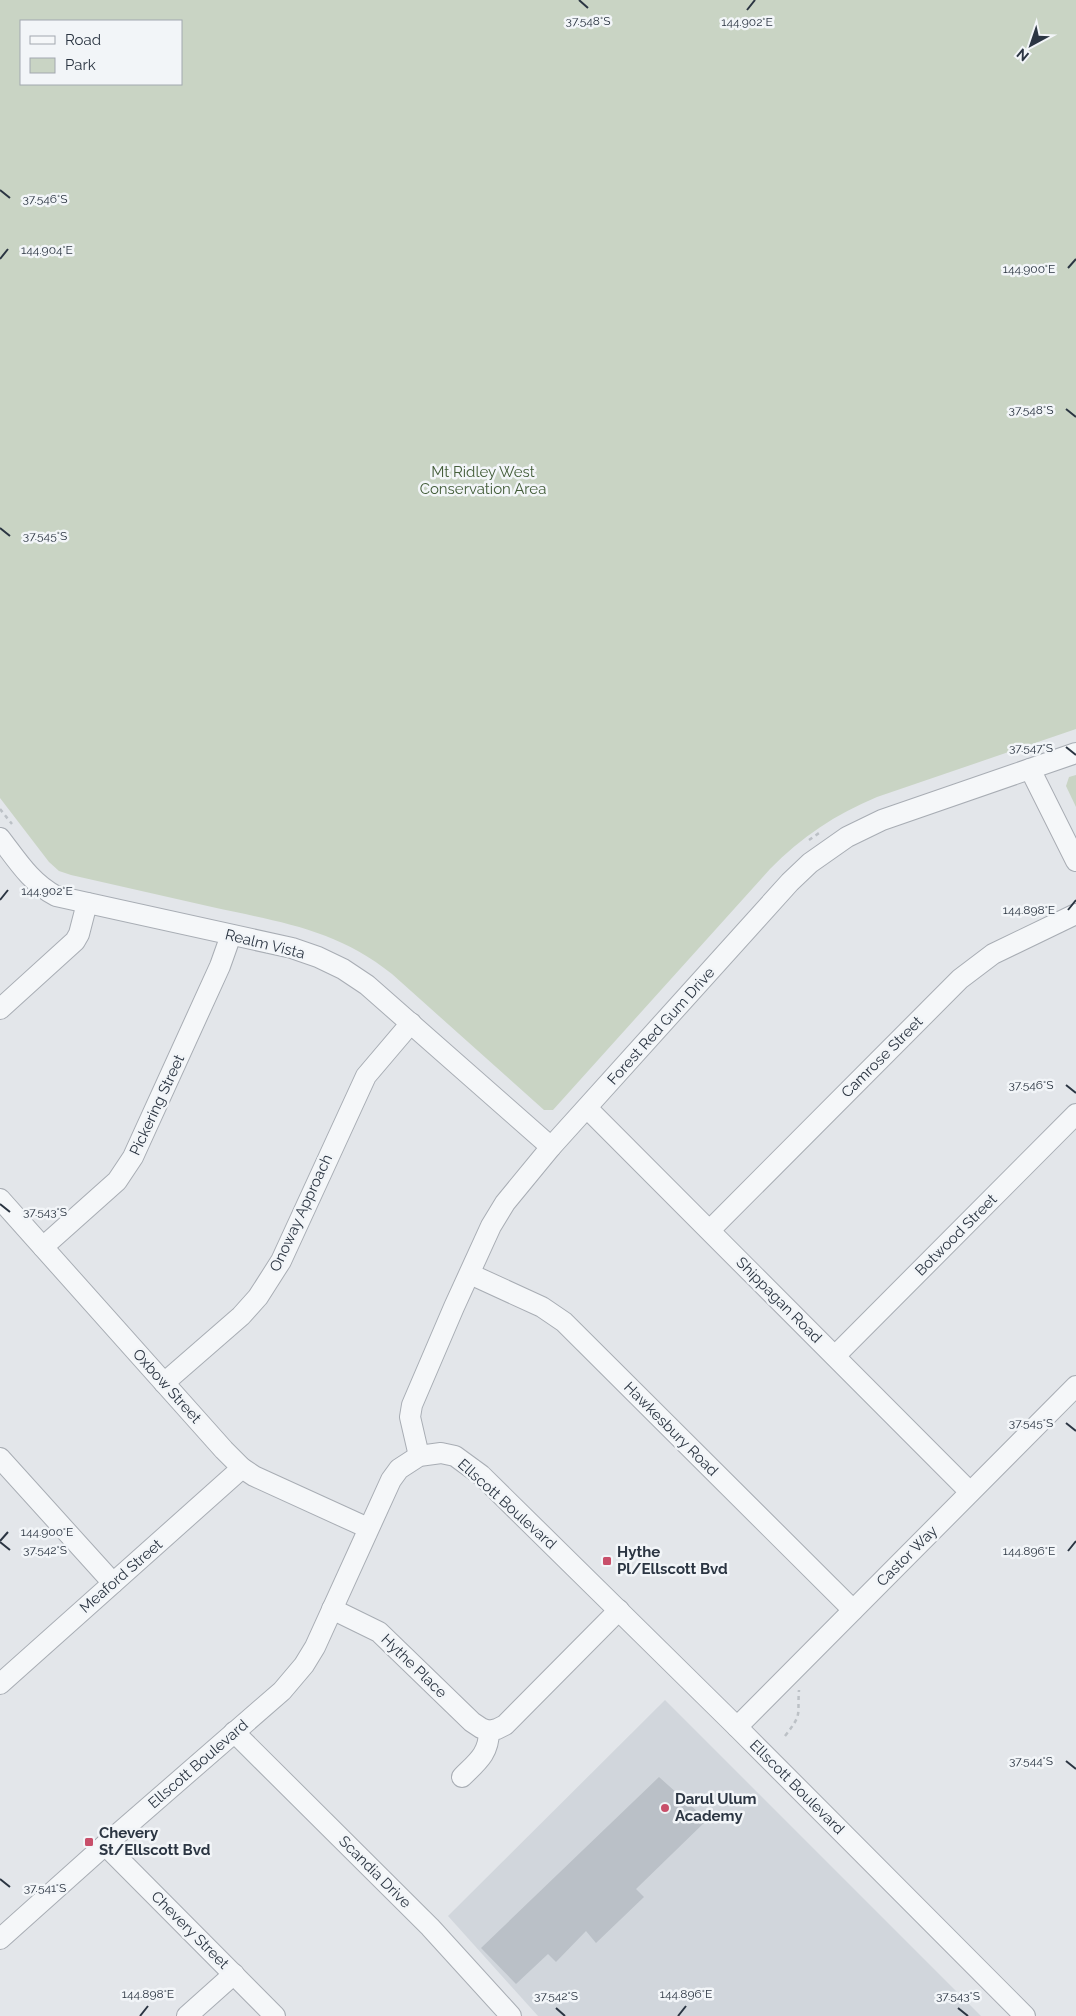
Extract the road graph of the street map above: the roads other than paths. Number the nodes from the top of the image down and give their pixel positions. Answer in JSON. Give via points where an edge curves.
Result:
{"nodes":[{"id":1,"x":1076,"y":753,"type":"edge"},
{"id":2,"x":1030,"y":769,"type":"junction"},
{"id":3,"x":8,"y":833,"type":"edge"},
{"id":4,"x":1076,"y":861,"type":"edge"},
{"id":5,"x":87,"y":903,"type":"junction"},
{"id":6,"x":1076,"y":914,"type":"edge"},
{"id":7,"x":231,"y":935,"type":"junction"},
{"id":8,"x":0,"y":1009,"type":"edge"},
{"id":9,"x":411,"y":1023,"type":"junction"},
{"id":10,"x":587,"y":1108,"type":"junction"},
{"id":11,"x":1076,"y":1114,"type":"edge"},
{"id":12,"x":551,"y":1147,"type":"junction"},
{"id":13,"x":0,"y":1199,"type":"edge"},
{"id":14,"x":710,"y":1230,"type":"junction"},
{"id":15,"x":43,"y":1247,"type":"junction"},
{"id":16,"x":470,"y":1274,"type":"junction"},
{"id":17,"x":835,"y":1356,"type":"junction"},
{"id":18,"x":164,"y":1384,"type":"junction"},
{"id":19,"x":1076,"y":1386,"type":"edge"},
{"id":20,"x":419,"y":1456,"type":"junction"},
{"id":21,"x":242,"y":1468,"type":"junction"},
{"id":22,"x":4,"y":1470,"type":"edge"},
{"id":23,"x":970,"y":1492,"type":"junction"},
{"id":24,"x":368,"y":1528,"type":"junction"},
{"id":25,"x":113,"y":1583,"type":"junction"},
{"id":26,"x":332,"y":1609,"type":"junction"},
{"id":27,"x":619,"y":1610,"type":"junction"},
{"id":28,"x":852,"y":1610,"type":"junction"},
{"id":29,"x":0,"y":1684,"type":"edge"},
{"id":30,"x":737,"y":1727,"type":"junction"},
{"id":31,"x":489,"y":1731,"type":"junction"},
{"id":32,"x":234,"y":1732,"type":"junction"},
{"id":33,"x":462,"y":1777,"type":"dead end"},
{"id":34,"x":105,"y":1845,"type":"junction"},
{"id":35,"x":3,"y":1931,"type":"edge"},
{"id":36,"x":234,"y":1974,"type":"junction"},
{"id":37,"x":187,"y":2016,"type":"edge"},
{"id":38,"x":275,"y":2016,"type":"edge"},
{"id":39,"x":511,"y":2016,"type":"edge"},
{"id":40,"x":1025,"y":2016,"type":"edge"}],
"edges":[{"from":1,"to":2,"type":"street","name":"Forest Red Gum Drive"},
{"from":2,"to":4,"type":"street"},
{"from":2,"to":10,"type":"street","name":"Forest Red Gum Drive","via":[[882,820],[847,837],[810,863]]},
{"from":3,"to":5,"type":"street","name":"Realm Vista","via":[[33,880],[44,890]]},
{"from":5,"to":7,"type":"street","name":"Realm Vista"},
{"from":5,"to":8,"type":"street","via":[[75,941]]},
{"from":6,"to":14,"type":"street","name":"Camrose Street","via":[[993,954],[960,979]]},
{"from":7,"to":9,"type":"street","name":"Realm Vista","via":[[292,948],[343,969]]},
{"from":7,"to":15,"type":"street","name":"Pickering Street","via":[[133,1157],[117,1181]]},
{"from":9,"to":12,"type":"street","name":"Realm Vista"},
{"from":9,"to":18,"type":"street","name":"Onoway Approach","via":[[366,1076],[281,1261],[258,1297]]},
{"from":10,"to":12,"type":"street","name":"Forest Red Gum Drive"},
{"from":10,"to":14,"type":"street","name":"Shippagan Road"},
{"from":11,"to":17,"type":"street","name":"Botwood Street"},
{"from":12,"to":16,"type":"street","name":"Forest Red Gum Drive","via":[[505,1203]]},
{"from":13,"to":15,"type":"street","name":"Oxbow Street"},
{"from":14,"to":17,"type":"street","name":"Shippagan Road"},
{"from":15,"to":18,"type":"street","name":"Oxbow Street"},
{"from":16,"to":20,"type":"street","name":"Forest Red Gum Drive","via":[[412,1405],[410,1417]]},
{"from":16,"to":28,"type":"street","name":"Hawkesbury Road","via":[[542,1307],[564,1322]]},
{"from":17,"to":23,"type":"street","name":"Shippagan Road"},
{"from":18,"to":21,"type":"street","name":"Oxbow Street"},
{"from":19,"to":23,"type":"street","name":"Castor Way"},
{"from":20,"to":24,"type":"street","name":"Ellscott Boulevard","via":[[391,1480]]},
{"from":20,"to":27,"type":"street","name":"Ellscott Boulevard","via":[[441,1453],[465,1462]]},
{"from":21,"to":24,"type":"street","name":"Oxbow Street","via":[[273,1486]]},
{"from":21,"to":25,"type":"street","name":"Meaford Street"},
{"from":22,"to":25,"type":"street"},
{"from":23,"to":28,"type":"street","name":"Castor Way"},
{"from":24,"to":26,"type":"street","name":"Ellscott Boulevard"},
{"from":25,"to":29,"type":"street","name":"Meaford Street"},
{"from":26,"to":31,"type":"street","name":"Hythe Place","via":[[379,1632],[472,1722]]},
{"from":26,"to":32,"type":"street","name":"Ellscott Boulevard","via":[[315,1647],[293,1679]]},
{"from":27,"to":30,"type":"street","name":"Ellscott Boulevard"},
{"from":27,"to":31,"type":"street","via":[[505,1725]]},
{"from":28,"to":30,"type":"street","name":"Castor Way"},
{"from":30,"to":40,"type":"street","name":"Ellscott Boulevard"},
{"from":31,"to":33,"type":"street","via":[[486,1750]]},
{"from":32,"to":34,"type":"street","name":"Ellscott Boulevard"},
{"from":32,"to":39,"type":"street","name":"Scandia Drive","via":[[430,1927]]},
{"from":34,"to":35,"type":"street","name":"Ellscott Boulevard"},
{"from":34,"to":36,"type":"street","name":"Chevery Street"},
{"from":36,"to":37,"type":"street"},
{"from":36,"to":38,"type":"street","name":"Chevery Street"}]}
